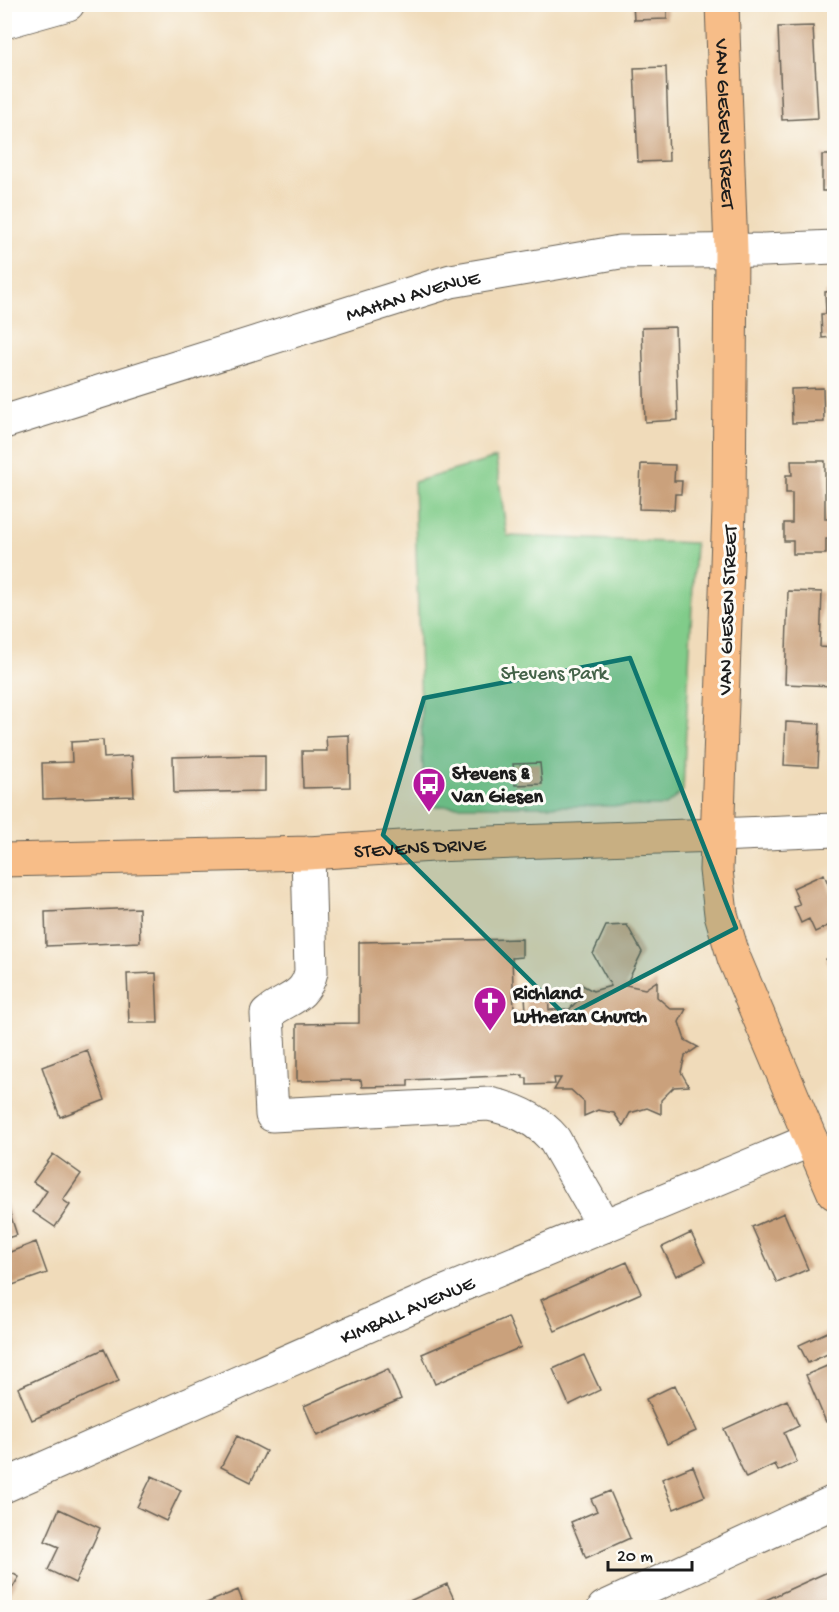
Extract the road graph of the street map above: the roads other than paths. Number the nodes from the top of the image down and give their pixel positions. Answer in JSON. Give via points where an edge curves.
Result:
{"nodes":[{"id":1,"x":68,"y":4,"type":"edge"},
{"id":2,"x":722,"y":4,"type":"edge"},
{"id":3,"x":4,"y":22,"type":"edge"},
{"id":4,"x":834,"y":247,"type":"edge"},
{"id":5,"x":731,"y":250,"type":"junction"},
{"id":6,"x":4,"y":422,"type":"edge"},
{"id":7,"x":834,"y":830,"type":"edge"},
{"id":8,"x":717,"y":835,"type":"junction"},
{"id":9,"x":308,"y":853,"type":"junction"},
{"id":10,"x":4,"y":860,"type":"edge"},
{"id":11,"x":811,"y":1140,"type":"junction"},
{"id":12,"x":834,"y":1193,"type":"edge"},
{"id":13,"x":603,"y":1226,"type":"junction"},
{"id":14,"x":4,"y":1485,"type":"edge"},
{"id":15,"x":834,"y":1502,"type":"edge"},
{"id":16,"x":604,"y":1608,"type":"edge"}],
"edges":[{"from":1,"to":3,"type":"street"},
{"from":2,"to":5,"type":"main road","name":"VAN GIESEN STREET"},
{"from":4,"to":5,"type":"street","name":"MAHAN AVENUE"},
{"from":5,"to":6,"type":"street","name":"MAHAN AVENUE","via":[[620,252],[450,281]]},
{"from":5,"to":8,"type":"main road","name":"VAN GIESEN STREET","via":[[729,509]]},
{"from":7,"to":8,"type":"street","name":"STEVENS DRIVE"},
{"from":8,"to":9,"type":"main road","name":"STEVENS DRIVE","via":[[433,844]]},
{"from":8,"to":11,"type":"main road","name":"VAN GIESEN STREET","via":[[718,895],[727,937]]},
{"from":9,"to":10,"type":"main road","name":"STEVENS DRIVE"},
{"from":9,"to":13,"type":"street","via":[[311,972],[305,989],[267,1014],[272,1115],[489,1104],[503,1107],[532,1120],[554,1139]]},
{"from":11,"to":12,"type":"main road","name":"VAN GIESEN STREET"},
{"from":11,"to":13,"type":"street","name":"KIMBALL AVENUE"},
{"from":13,"to":14,"type":"street","name":"KIMBALL AVENUE"},
{"from":15,"to":16,"type":"street"}]}
